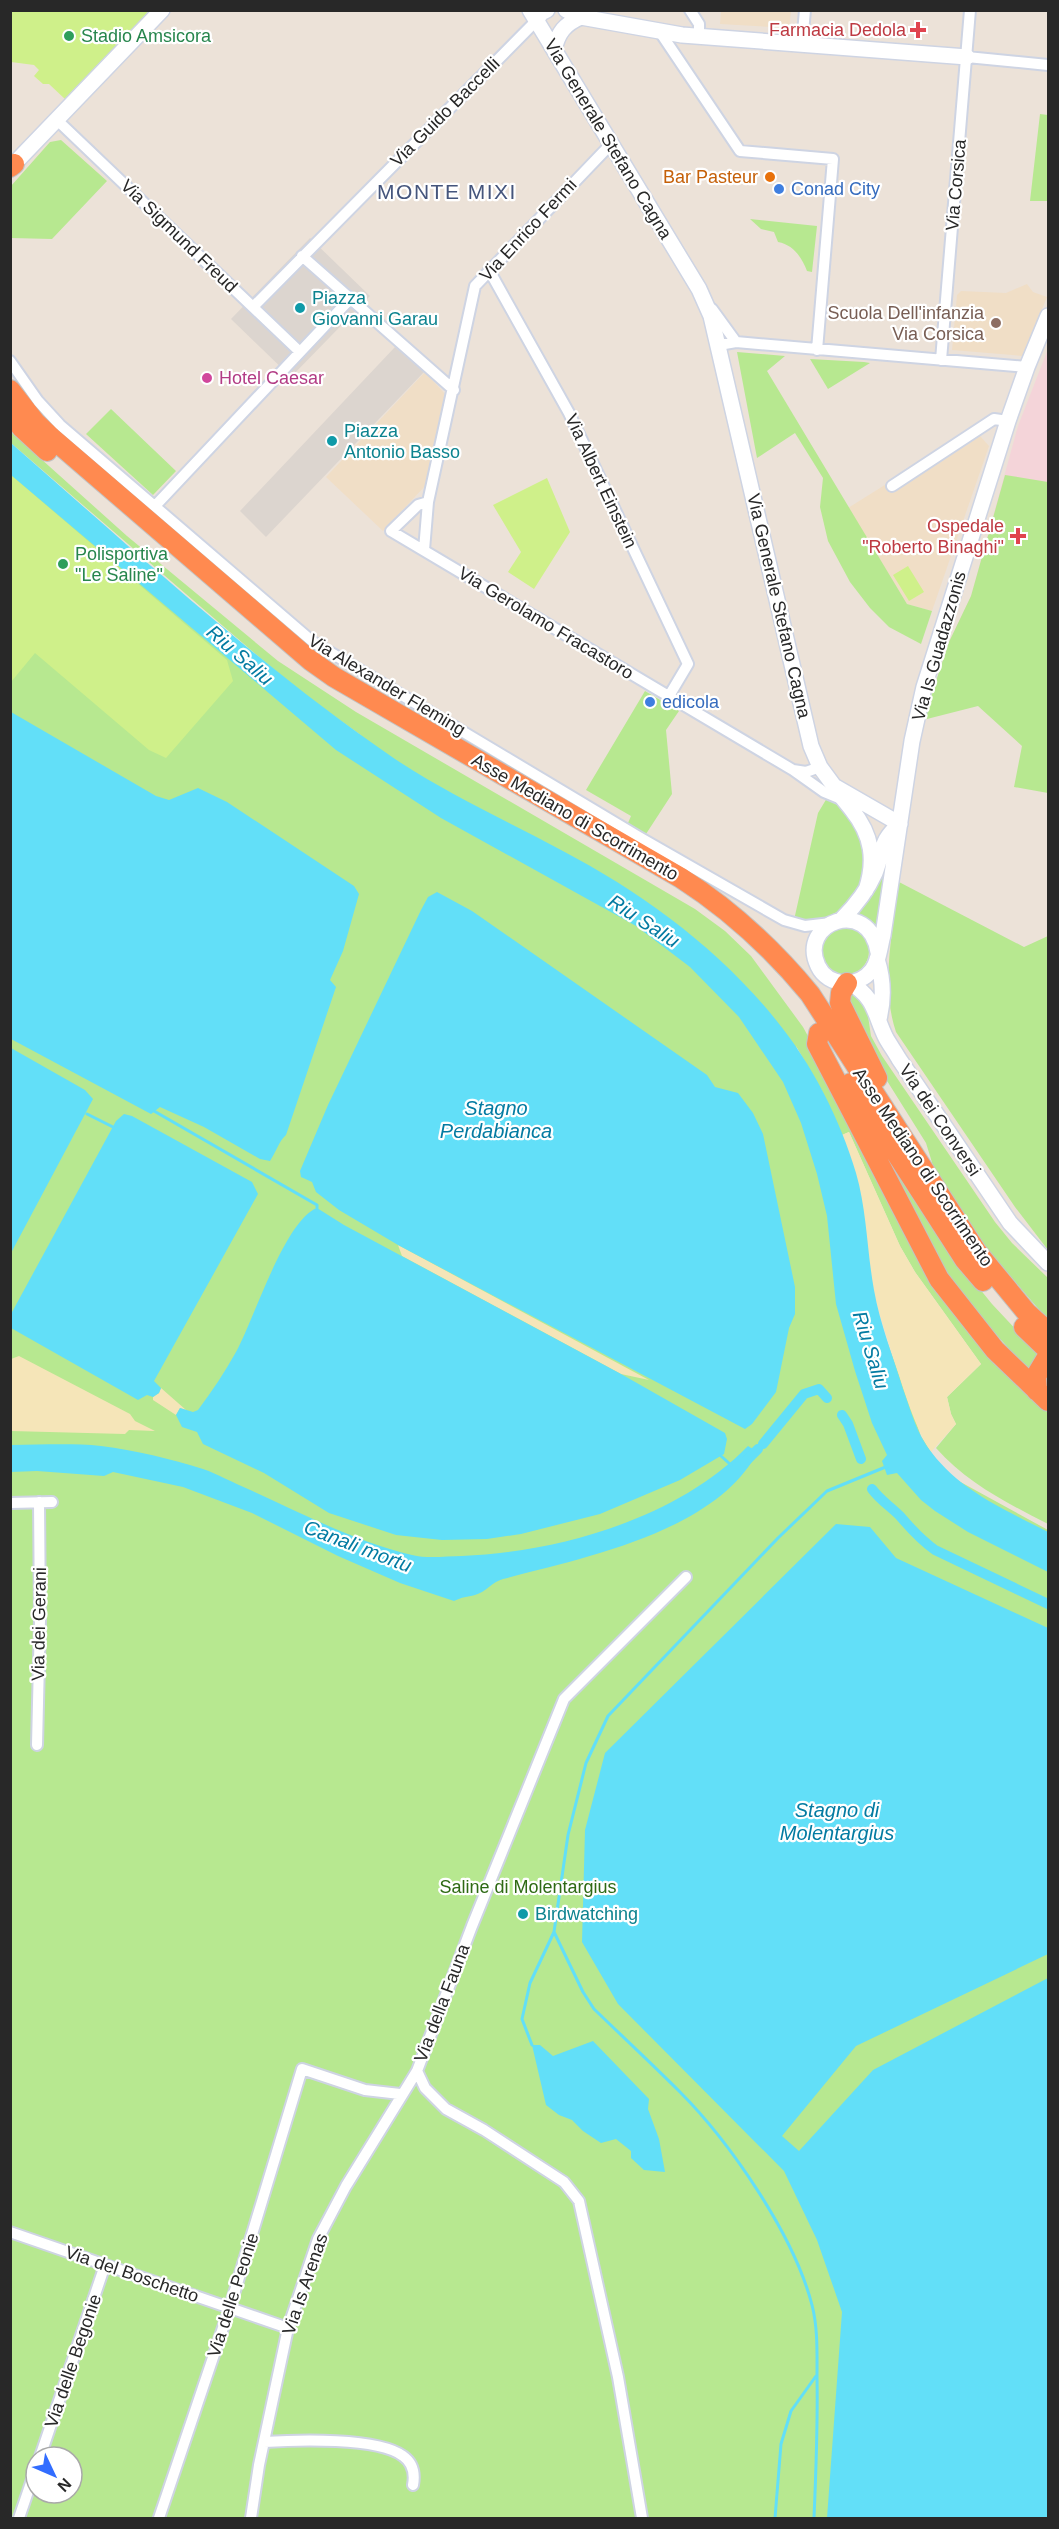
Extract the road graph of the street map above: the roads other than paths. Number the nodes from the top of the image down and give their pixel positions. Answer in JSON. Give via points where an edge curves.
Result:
{"nodes":[{"id":1,"x":162,"y":10,"type":"edge"},
{"id":2,"x":690,"y":10,"type":"edge"},
{"id":3,"x":805,"y":10,"type":"edge"},
{"id":4,"x":970,"y":10,"type":"edge"},
{"id":5,"x":538,"y":14,"type":"edge"},
{"id":6,"x":573,"y":16,"type":"edge"},
{"id":7,"x":660,"y":32,"type":"junction"},
{"id":8,"x":699,"y":35,"type":"junction"},
{"id":9,"x":802,"y":44,"type":"junction"},
{"id":10,"x":554,"y":50,"type":"junction"},
{"id":11,"x":967,"y":57,"type":"junction"},
{"id":12,"x":1048,"y":65,"type":"edge"},
{"id":13,"x":57,"y":120,"type":"junction"},
{"id":14,"x":610,"y":145,"type":"junction"},
{"id":15,"x":12,"y":167,"type":"edge"},
{"id":16,"x":302,"y":256,"type":"junction"},
{"id":17,"x":489,"y":270,"type":"junction"},
{"id":18,"x":351,"y":298,"type":"junction"},
{"id":19,"x":704,"y":299,"type":"junction"},
{"id":20,"x":253,"y":307,"type":"junction"},
{"id":21,"x":1048,"y":316,"type":"edge"},
{"id":22,"x":736,"y":342,"type":"junction"},
{"id":23,"x":719,"y":345,"type":"junction"},
{"id":24,"x":817,"y":350,"type":"junction"},
{"id":25,"x":300,"y":352,"type":"junction"},
{"id":26,"x":941,"y":360,"type":"junction"},
{"id":27,"x":10,"y":361,"type":"edge"},
{"id":28,"x":1027,"y":367,"type":"junction"},
{"id":29,"x":10,"y":390,"type":"edge"},
{"id":30,"x":454,"y":390,"type":"junction"},
{"id":31,"x":14,"y":420,"type":"edge"},
{"id":32,"x":1008,"y":421,"type":"junction"},
{"id":33,"x":892,"y":486,"type":"dead end"},
{"id":34,"x":428,"y":502,"type":"junction"},
{"id":35,"x":155,"y":506,"type":"junction"},
{"id":36,"x":424,"y":550,"type":"junction"},
{"id":37,"x":669,"y":696,"type":"junction"},
{"id":38,"x":820,"y":767,"type":"junction"},
{"id":39,"x":793,"y":770,"type":"junction"},
{"id":40,"x":838,"y":792,"type":"junction"},
{"id":41,"x":853,"y":811,"type":"junction"},
{"id":42,"x":900,"y":824,"type":"junction"},
{"id":43,"x":866,"y":890,"type":"junction"},
{"id":44,"x":837,"y":921,"type":"junction"},
{"id":45,"x":883,"y":935,"type":"junction"},
{"id":46,"x":879,"y":962,"type":"junction"},
{"id":47,"x":849,"y":983,"type":"junction"},
{"id":48,"x":879,"y":1019,"type":"junction"},
{"id":49,"x":819,"y":1033,"type":"junction"},
{"id":50,"x":888,"y":1114,"type":"junction"},
{"id":51,"x":1048,"y":1263,"type":"edge"},
{"id":52,"x":1047,"y":1346,"type":"edge"},
{"id":53,"x":1045,"y":1395,"type":"edge"},
{"id":54,"x":39,"y":1502,"type":"junction"},
{"id":55,"x":52,"y":1502,"type":"dead end"},
{"id":56,"x":10,"y":1503,"type":"edge"},
{"id":57,"x":686,"y":1577,"type":"dead end"},
{"id":58,"x":38,"y":1745,"type":"dead end"},
{"id":59,"x":417,"y":2071,"type":"junction"},
{"id":60,"x":400,"y":2094,"type":"junction"},
{"id":61,"x":10,"y":2232,"type":"edge"},
{"id":62,"x":105,"y":2265,"type":"junction"},
{"id":63,"x":230,"y":2307,"type":"junction"},
{"id":64,"x":288,"y":2328,"type":"junction"},
{"id":65,"x":264,"y":2442,"type":"junction"},
{"id":66,"x":44,"y":2445,"type":"edge"},
{"id":67,"x":413,"y":2485,"type":"dead end"},
{"id":68,"x":24,"y":2504,"type":"edge"},
{"id":69,"x":19,"y":2518,"type":"edge"},
{"id":70,"x":159,"y":2518,"type":"edge"},
{"id":71,"x":251,"y":2518,"type":"edge"},
{"id":72,"x":642,"y":2518,"type":"edge"}],
"edges":[{"from":1,"to":13,"type":"street"},
{"from":2,"to":8,"type":"street","via":[[699,24]]},
{"from":3,"to":9,"type":"street"},
{"from":4,"to":11,"type":"street","name":"Via Corsica"},
{"from":5,"to":6,"type":"street","via":[[559,19]]},
{"from":5,"to":10,"type":"street","name":"Via Generale Stefano Cagna"},
{"from":5,"to":16,"type":"street","name":"Via Guido Baccelli"},
{"from":6,"to":7,"type":"street"},
{"from":6,"to":10,"type":"street","via":[[560,33]]},
{"from":7,"to":8,"type":"street"},
{"from":7,"to":24,"type":"street","via":[[740,151],[833,159]]},
{"from":8,"to":9,"type":"street"},
{"from":9,"to":11,"type":"street"},
{"from":10,"to":14,"type":"street","name":"Via Generale Stefano Cagna"},
{"from":11,"to":12,"type":"street"},
{"from":11,"to":26,"type":"street","name":"Via Corsica"},
{"from":13,"to":15,"type":"street"},
{"from":13,"to":20,"type":"street","name":"Via Sigmund Freud"},
{"from":14,"to":17,"type":"street","name":"Via Enrico Fermi"},
{"from":14,"to":19,"type":"street","name":"Via Generale Stefano Cagna"},
{"from":16,"to":18,"type":"street"},
{"from":16,"to":20,"type":"street","name":"Via Guido Baccelli"},
{"from":17,"to":30,"type":"street","name":"Via Enrico Fermi","via":[[475,286]]},
{"from":17,"to":37,"type":"street","name":"Via Albert Einstein","via":[[569,413],[688,664]]},
{"from":18,"to":25,"type":"street"},
{"from":18,"to":30,"type":"street"},
{"from":19,"to":22,"type":"street","name":"Via Generale Stefano Cagna"},
{"from":19,"to":23,"type":"street","name":"Via Generale Stefano Cagna"},
{"from":20,"to":25,"type":"street","name":"Via Sigmund Freud"},
{"from":21,"to":28,"type":"street","name":"Via Is Guadazzonis"},
{"from":22,"to":23,"type":"street"},
{"from":22,"to":24,"type":"street"},
{"from":23,"to":38,"type":"street","name":"Via Generale Stefano Cagna","via":[[811,746]]},
{"from":24,"to":26,"type":"street"},
{"from":25,"to":35,"type":"street"},
{"from":26,"to":28,"type":"street"},
{"from":27,"to":35,"type":"street","name":"Via Alexander Fleming","via":[[60,425]]},
{"from":28,"to":32,"type":"street","name":"Via Is Guadazzonis"},
{"from":29,"to":50,"type":"highway","name":"Asse Mediano di Scorrimento","via":[[52,438],[310,660],[681,878],[733,914],[782,959],[810,994]]},
{"from":30,"to":34,"type":"street","name":"Via Enrico Fermi"},
{"from":31,"to":49,"type":"highway","name":"Asse Mediano di Scorrimento","via":[[275,648],[324,684],[707,909],[778,976]]},
{"from":32,"to":33,"type":"street","via":[[994,419]]},
{"from":32,"to":42,"type":"street","name":"Via Is Guadazzonis","via":[[924,687]]},
{"from":34,"to":36,"type":"street","name":"Via Enrico Fermi"},
{"from":34,"to":36,"type":"street","name":"Via Gerolamo Fracastoro","via":[[418,505],[391,531]]},
{"from":35,"to":44,"type":"street","name":"Via Alexander Fleming","via":[[313,642],[784,920],[806,926]]},
{"from":36,"to":37,"type":"street","name":"Via Gerolamo Fracastoro"},
{"from":37,"to":39,"type":"street","name":"Via Gerolamo Fracastoro"},
{"from":38,"to":39,"type":"street","via":[[806,772]]},
{"from":38,"to":40,"type":"street","name":"Via Generale Stefano Cagna"},
{"from":39,"to":40,"type":"street","name":"Via Gerolamo Fracastoro","via":[[824,792]]},
{"from":40,"to":41,"type":"street"},
{"from":40,"to":42,"type":"street","name":"Via Generale Stefano Cagna"},
{"from":41,"to":42,"type":"street","via":[[886,825]]},
{"from":41,"to":43,"type":"street","via":[[871,846]]},
{"from":42,"to":43,"type":"street","via":[[885,837]]},
{"from":42,"to":45,"type":"street","name":"Via Is Guadazzonis"},
{"from":43,"to":44,"type":"street"},
{"from":44,"to":46,"type":"street","via":[[858,921],[870,930],[876,940]]},
{"from":44,"to":47,"type":"street","via":[[818,935],[814,956],[824,975]]},
{"from":45,"to":46,"type":"street","name":"Via Is Guadazzonis"},
{"from":45,"to":46,"type":"street"},
{"from":46,"to":47,"type":"street","via":[[865,976]]},
{"from":46,"to":48,"type":"street","name":"Via dei Conversi"},
{"from":47,"to":48,"type":"street","via":[[864,991]]},
{"from":47,"to":50,"type":"highway","via":[[840,1003],[888,1098]]},
{"from":48,"to":51,"type":"street","name":"Via dei Conversi","via":[[899,1059],[1010,1223]]},
{"from":49,"to":52,"type":"highway","name":"Asse Mediano di Scorrimento","via":[[965,1260],[1015,1318]]},
{"from":49,"to":53,"type":"highway","via":[[817,1044],[939,1279],[996,1350]]},
{"from":50,"to":52,"type":"highway","name":"Asse Mediano di Scorrimento","via":[[976,1251],[1027,1313]]},
{"from":52,"to":53,"type":"highway","via":[[1036,1376]]},
{"from":54,"to":55,"type":"street"},
{"from":54,"to":56,"type":"street"},
{"from":54,"to":58,"type":"street","name":"Via dei Gerani"},
{"from":57,"to":59,"type":"street","name":"Via della Fauna","via":[[564,1699]]},
{"from":59,"to":60,"type":"street","name":"Via Is Arenas"},
{"from":59,"to":72,"type":"street","name":"Via della Fauna","via":[[425,2088],[446,2109],[564,2182],[579,2200],[618,2377]]},
{"from":60,"to":63,"type":"street","name":"Via delle Peonie","via":[[365,2090],[302,2069]]},
{"from":60,"to":64,"type":"street","name":"Via Is Arenas","via":[[318,2239]]},
{"from":61,"to":62,"type":"street","name":"Via del Boschetto"},
{"from":62,"to":63,"type":"street","name":"Via del Boschetto"},
{"from":62,"to":66,"type":"street","name":"Via delle Begonie"},
{"from":63,"to":64,"type":"street","name":"Via del Boschetto"},
{"from":63,"to":70,"type":"street","name":"Via delle Peonie"},
{"from":64,"to":65,"type":"street","name":"Via Is Arenas"},
{"from":65,"to":67,"type":"street","via":[[337,2442],[388,2449],[411,2464]]},
{"from":65,"to":71,"type":"street","name":"Via Is Arenas"},
{"from":68,"to":69,"type":"street"}]}
